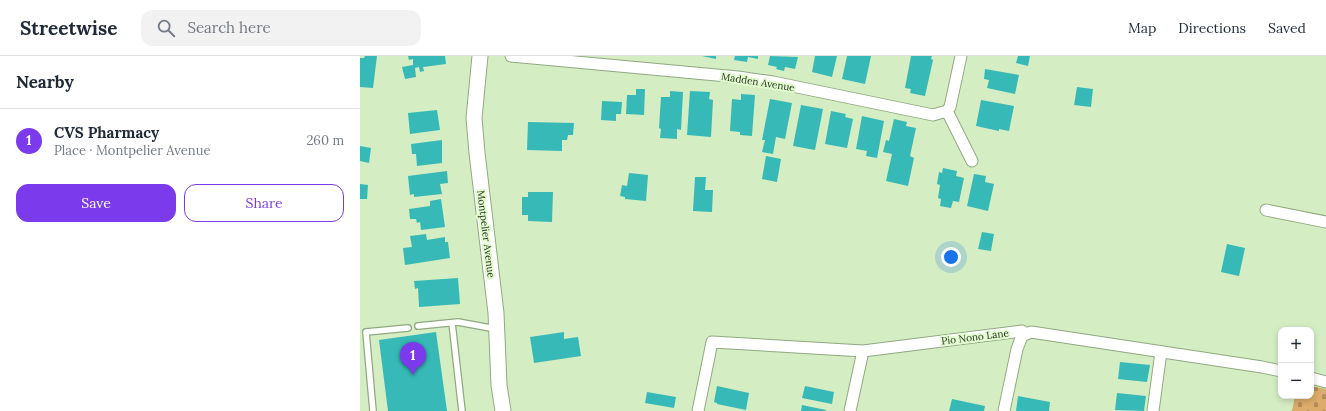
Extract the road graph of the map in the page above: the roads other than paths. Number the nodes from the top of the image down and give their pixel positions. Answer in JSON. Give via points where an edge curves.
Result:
{"nodes":[{"id":1,"x":480,"y":56,"type":"edge"},
{"id":2,"x":511,"y":56,"type":"edge"},
{"id":3,"x":962,"y":56,"type":"edge"},
{"id":4,"x":947,"y":111,"type":"junction"},
{"id":5,"x":972,"y":161,"type":"dead end"},
{"id":6,"x":1266,"y":210,"type":"dead end"},
{"id":7,"x":1326,"y":222,"type":"edge"},
{"id":8,"x":452,"y":323,"type":"junction"},
{"id":9,"x":418,"y":326,"type":"dead end"},
{"id":10,"x":408,"y":328,"type":"dead end"},
{"id":11,"x":497,"y":329,"type":"junction"},
{"id":12,"x":1026,"y":334,"type":"junction"},
{"id":13,"x":863,"y":351,"type":"junction"},
{"id":14,"x":1162,"y":352,"type":"junction"},
{"id":15,"x":1278,"y":371,"type":"edge"},
{"id":16,"x":1314,"y":379,"type":"edge"},
{"id":17,"x":1326,"y":382,"type":"edge"},
{"id":18,"x":501,"y":407,"type":"edge"},
{"id":19,"x":373,"y":411,"type":"edge"},
{"id":20,"x":462,"y":411,"type":"edge"},
{"id":21,"x":698,"y":411,"type":"edge"},
{"id":22,"x":850,"y":411,"type":"edge"},
{"id":23,"x":1004,"y":411,"type":"edge"},
{"id":24,"x":1153,"y":411,"type":"edge"}],
"edges":[{"from":1,"to":11,"type":"street","name":"Montpelier Avenue","via":[[474,118],[476,154]]},
{"from":2,"to":4,"type":"street","name":"Madden Avenue","via":[[738,77],[933,115]]},
{"from":3,"to":4,"type":"street"},
{"from":4,"to":5,"type":"street"},
{"from":6,"to":7,"type":"street"},
{"from":8,"to":9,"type":"lane"},
{"from":8,"to":11,"type":"lane"},
{"from":8,"to":20,"type":"lane"},
{"from":10,"to":19,"type":"lane","via":[[366,332]]},
{"from":11,"to":18,"type":"street","name":"Montpelier Avenue"},
{"from":12,"to":13,"type":"street","name":"Pio Nono Lane","via":[[1022,331]]},
{"from":12,"to":14,"type":"street","name":"Pio Nono Lane","via":[[1031,332]]},
{"from":12,"to":23,"type":"street","via":[[1022,336],[1017,349]]},
{"from":13,"to":21,"type":"street","name":"Pio Nono Lane","via":[[712,342]]},
{"from":13,"to":22,"type":"street"},
{"from":14,"to":15,"type":"street","name":"Pio Nono Lane"},
{"from":14,"to":24,"type":"street"},
{"from":16,"to":17,"type":"street"}]}
